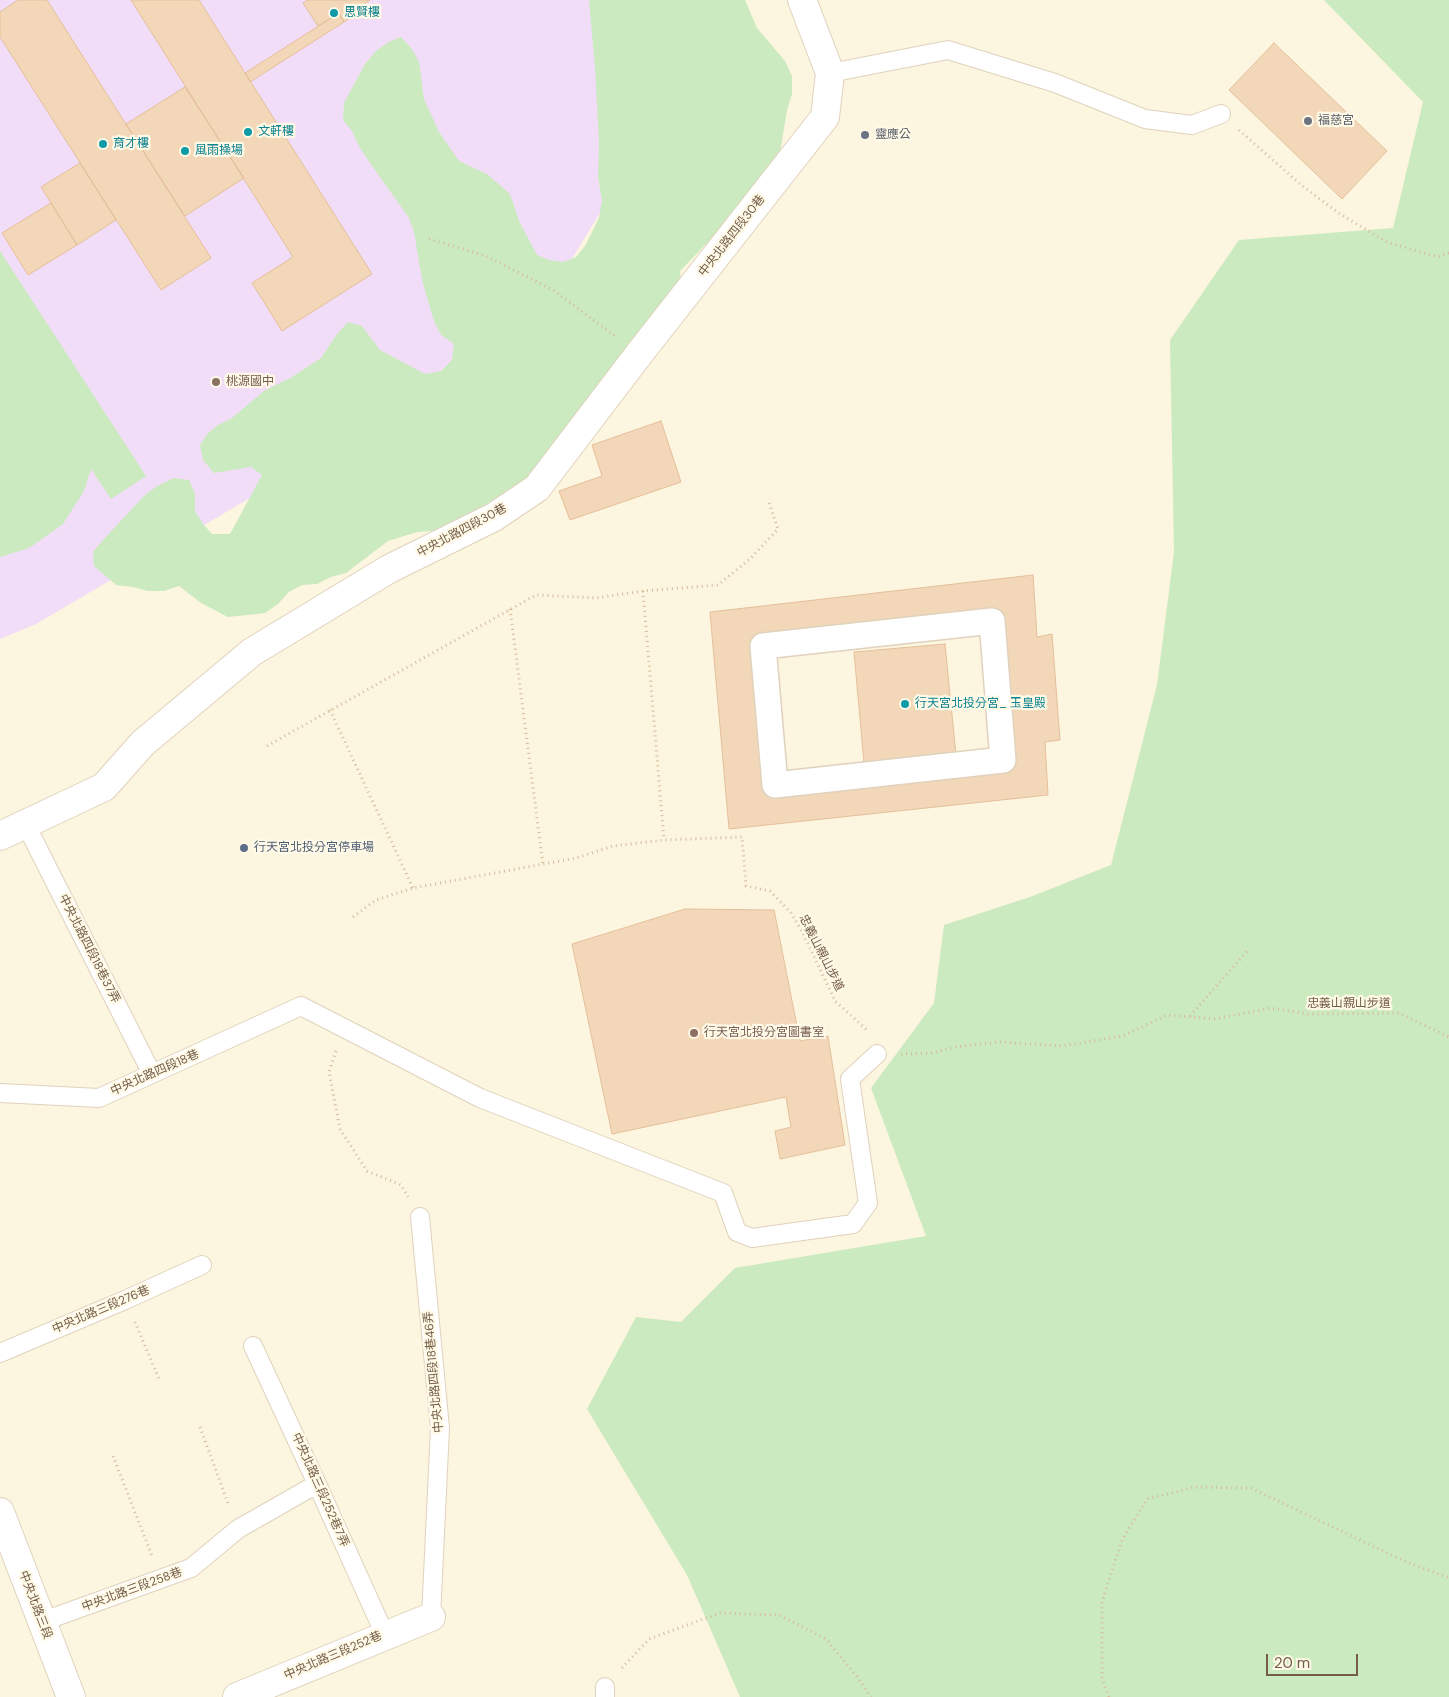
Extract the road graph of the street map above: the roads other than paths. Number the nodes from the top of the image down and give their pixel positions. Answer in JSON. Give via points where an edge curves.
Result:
{"nodes":[{"id":1,"x":802,"y":0,"type":"edge"},
{"id":2,"x":830,"y":73,"type":"junction"},
{"id":3,"x":1221,"y":114,"type":"road end"},
{"id":4,"x":992,"y":620,"type":"joint"},
{"id":5,"x":25,"y":823,"type":"junction"},
{"id":6,"x":0,"y":836,"type":"edge"},
{"id":7,"x":877,"y":1054,"type":"road end"},
{"id":8,"x":152,"y":1074,"type":"junction"},
{"id":9,"x":0,"y":1093,"type":"edge"},
{"id":10,"x":420,"y":1217,"type":"road end"},
{"id":11,"x":202,"y":1265,"type":"dead end"},
{"id":12,"x":253,"y":1346,"type":"dead end"},
{"id":13,"x":0,"y":1353,"type":"edge"},
{"id":14,"x":317,"y":1484,"type":"junction"},
{"id":15,"x":0,"y":1512,"type":"edge"},
{"id":16,"x":431,"y":1617,"type":"joint"},
{"id":17,"x":41,"y":1622,"type":"junction"},
{"id":18,"x":385,"y":1635,"type":"junction"},
{"id":19,"x":71,"y":1697,"type":"edge"},
{"id":20,"x":237,"y":1697,"type":"edge"}],
"edges":[{"from":1,"to":2,"type":"street","name":"中央北路四段30巷"},
{"from":2,"to":3,"type":"lane","via":[[948,50],[1055,83],[1145,118],[1192,125]]},
{"from":2,"to":5,"type":"street","name":"中央北路四段30巷","via":[[825,117],[537,488],[494,517],[390,569],[252,652],[143,742],[104,786]]},
{"from":4,"to":4,"type":"street","via":[[1003,760],[775,784],[764,646]]},
{"from":5,"to":6,"type":"street","name":"中央北路四段30巷"},
{"from":5,"to":8,"type":"lane","name":"中央北路四段18巷37弄"},
{"from":7,"to":8,"type":"lane","name":"中央北路四段18巷","via":[[850,1079],[868,1203],[853,1224],[752,1238],[737,1232],[724,1193],[480,1098],[302,1006]]},
{"from":8,"to":9,"type":"lane","name":"中央北路四段18巷","via":[[99,1098]]},
{"from":10,"to":16,"type":"lane","name":"中央北路四段18巷46弄","via":[[440,1428]]},
{"from":11,"to":13,"type":"lane","name":"中央北路三段276巷"},
{"from":12,"to":14,"type":"lane","name":"中央北路三段252巷7弄"},
{"from":14,"to":17,"type":"lane","name":"中央北路三段258巷","via":[[238,1529],[192,1568]]},
{"from":14,"to":18,"type":"lane","name":"中央北路三段252巷7弄"},
{"from":15,"to":17,"type":"street","name":"中央北路三段"},
{"from":16,"to":18,"type":"street","name":"中央北路三段252巷"},
{"from":17,"to":19,"type":"street","name":"中央北路三段"},
{"from":18,"to":20,"type":"street","name":"中央北路三段252巷"}]}
